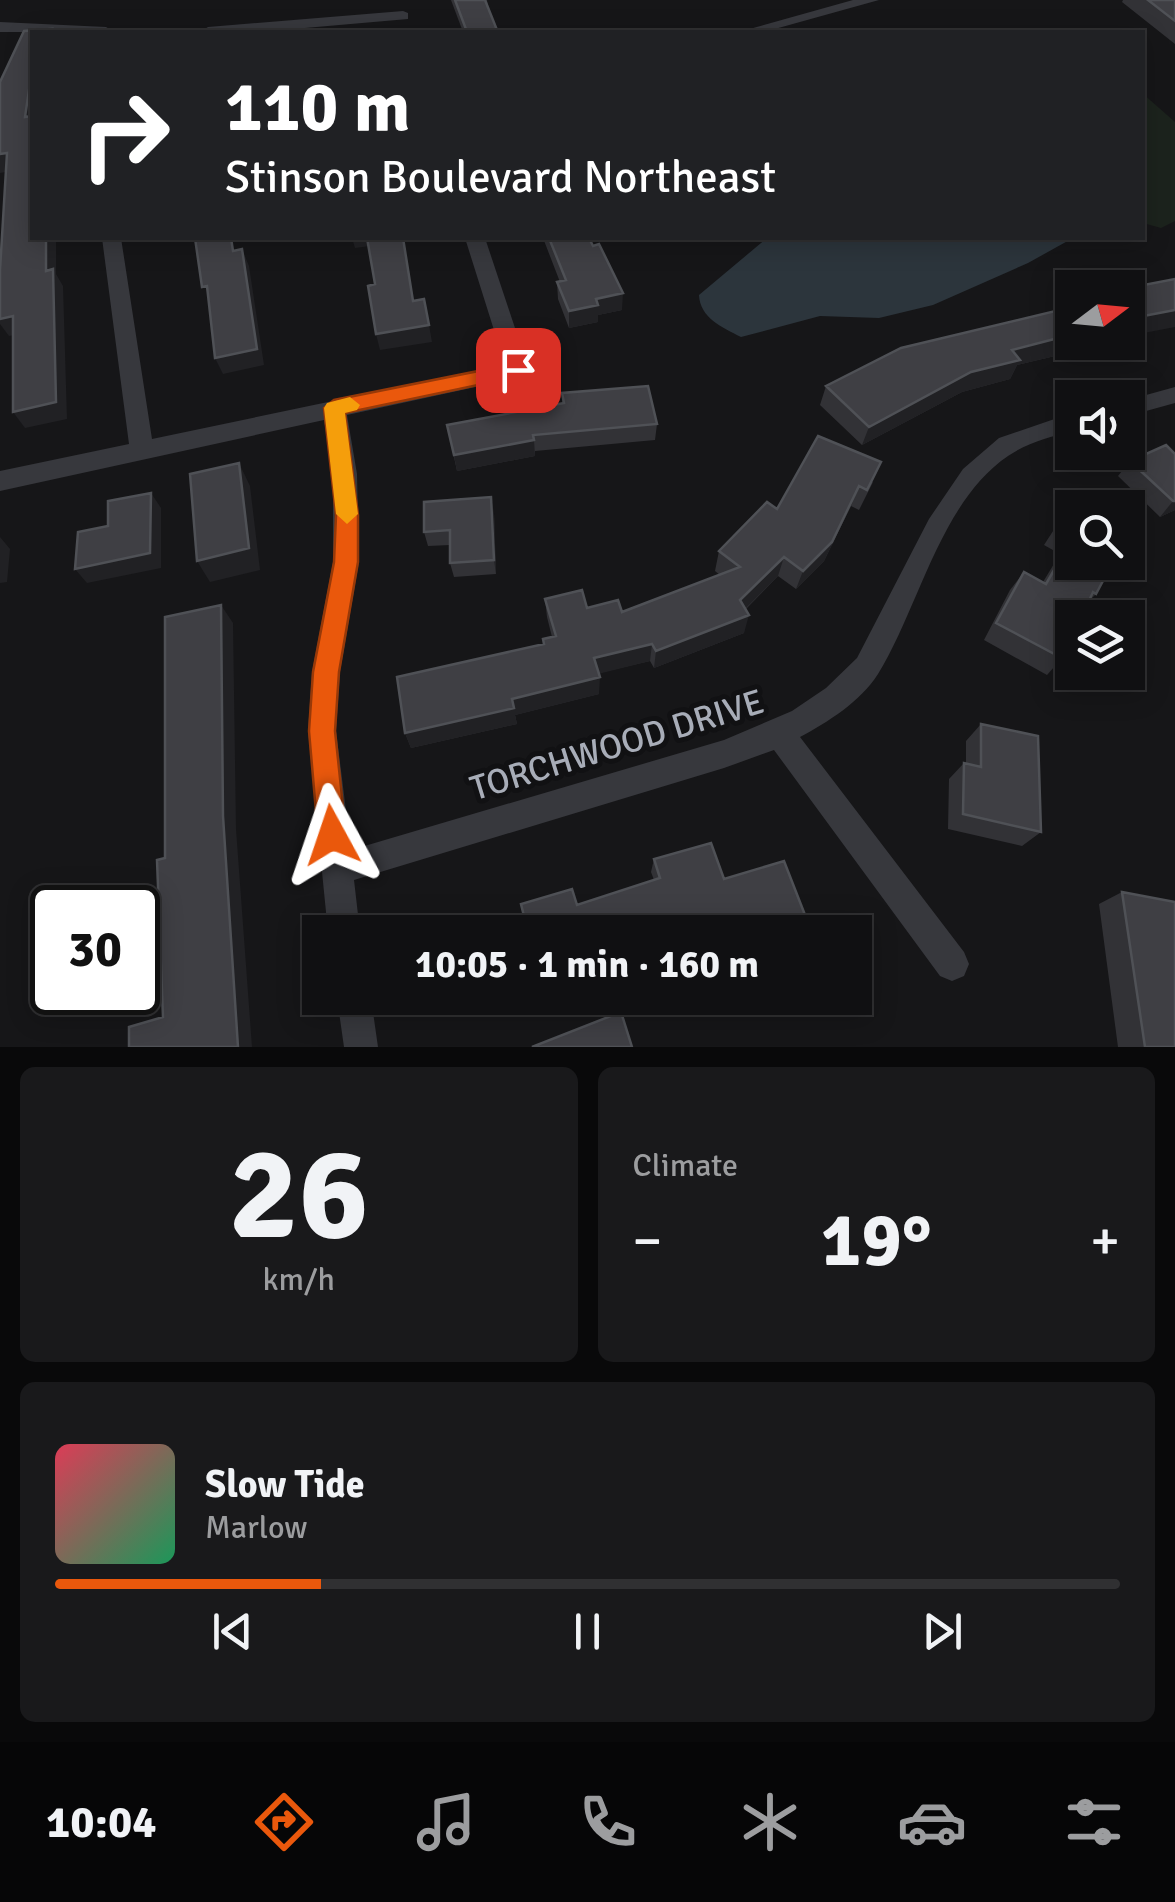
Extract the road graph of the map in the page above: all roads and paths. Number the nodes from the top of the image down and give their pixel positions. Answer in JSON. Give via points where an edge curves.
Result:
{"nodes":[{"id":1,"x":791,"y":0,"type":"edge"},
{"id":2,"x":871,"y":0,"type":"edge"},
{"id":3,"x":811,"y":14,"type":"junction"},
{"id":4,"x":404,"y":16,"type":"edge"},
{"id":5,"x":0,"y":27,"type":"edge"},
{"id":6,"x":64,"y":30,"type":"edge"},
{"id":7,"x":232,"y":30,"type":"edge"},
{"id":8,"x":754,"y":30,"type":"edge"},
{"id":9,"x":111,"y":240,"type":"edge"},
{"id":10,"x":475,"y":240,"type":"edge"},
{"id":11,"x":1175,"y":395,"type":"edge"},
{"id":12,"x":1145,"y":403,"type":"edge"},
{"id":13,"x":334,"y":408,"type":"junction"},
{"id":14,"x":1055,"y":426,"type":"edge"},
{"id":15,"x":142,"y":450,"type":"junction"},
{"id":16,"x":0,"y":481,"type":"edge"},
{"id":17,"x":782,"y":736,"type":"junction"},
{"id":18,"x":335,"y":870,"type":"junction"},
{"id":19,"x":342,"y":915,"type":"edge"},
{"id":20,"x":952,"y":964,"type":"dead end"},
{"id":21,"x":356,"y":1015,"type":"edge"},
{"id":22,"x":361,"y":1047,"type":"edge"}],
"edges":[{"from":1,"to":3,"type":"street"},
{"from":2,"to":3,"type":"street"},
{"from":3,"to":8,"type":"street"},
{"from":4,"to":7,"type":"street"},
{"from":5,"to":6,"type":"street"},
{"from":9,"to":15,"type":"street"},
{"from":10,"to":13,"type":"street","via":[[518,370]]},
{"from":11,"to":12,"type":"street"},
{"from":13,"to":15,"type":"street"},
{"from":13,"to":18,"type":"street","via":[[347,515],[322,731]]},
{"from":14,"to":17,"type":"street","name":"TORCHWOOD DRIVE","via":[[1028,433],[986,459],[957,496],[867,667],[847,690]]},
{"from":15,"to":16,"type":"street"},
{"from":17,"to":18,"type":"street","name":"TORCHWOOD DRIVE"},
{"from":17,"to":20,"type":"street"},
{"from":18,"to":19,"type":"street"},
{"from":21,"to":22,"type":"street"}]}
